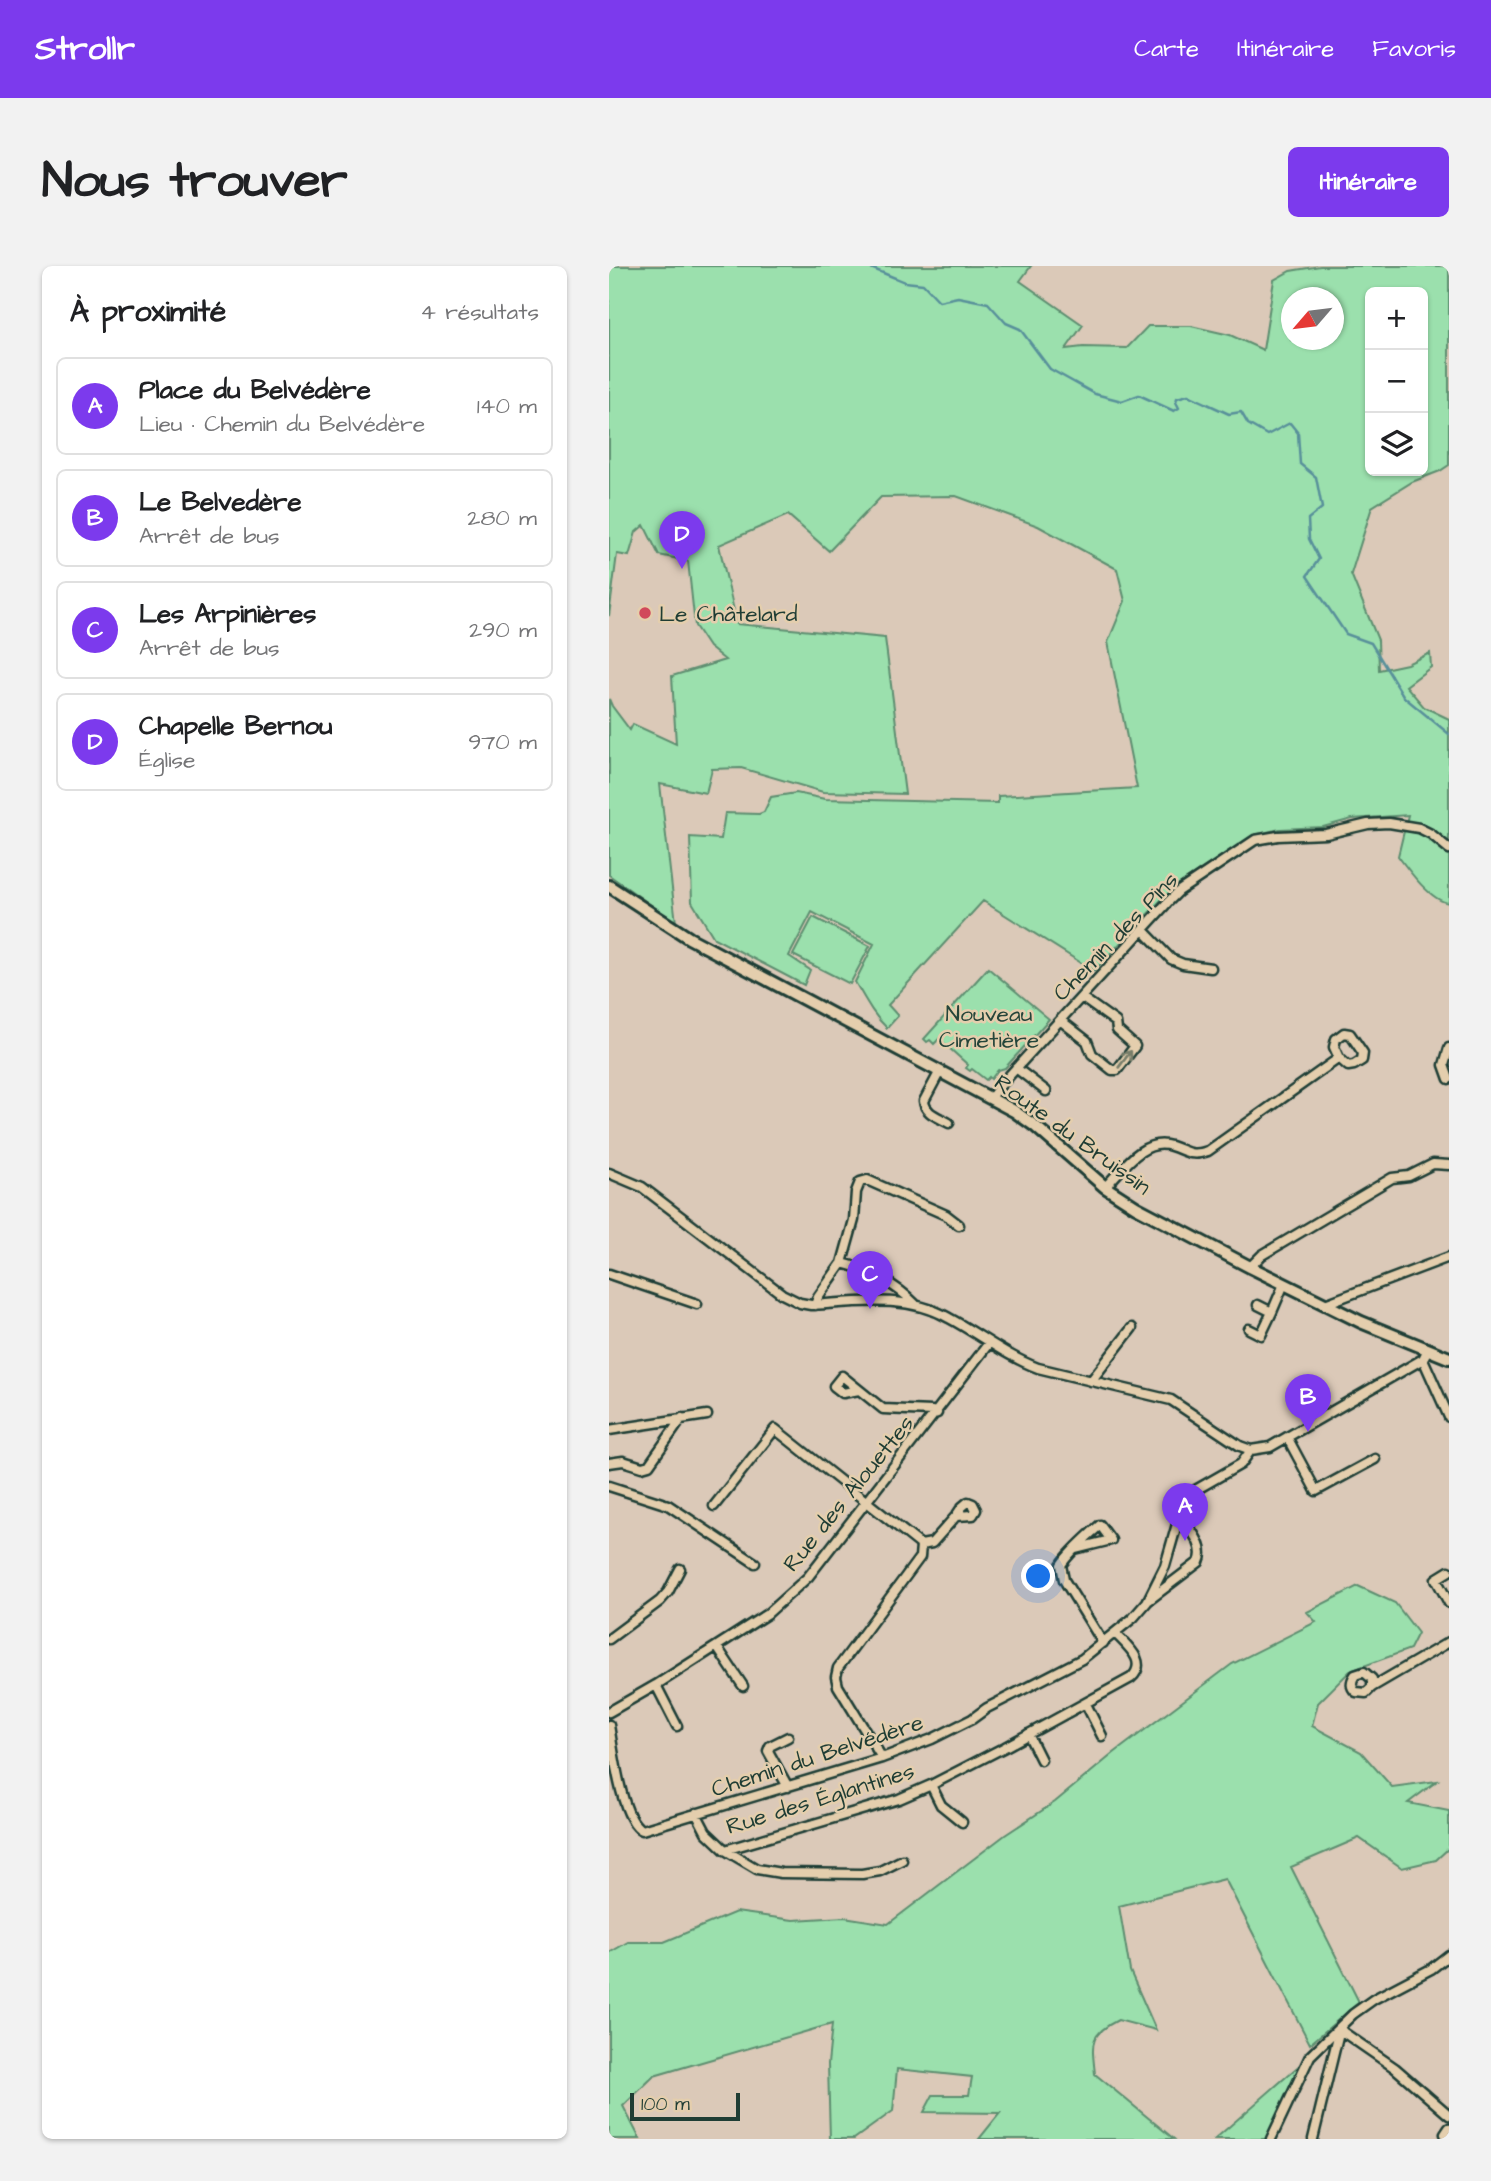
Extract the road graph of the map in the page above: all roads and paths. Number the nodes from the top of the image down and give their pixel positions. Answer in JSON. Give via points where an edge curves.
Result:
{"nodes":[{"id":1,"x":1449,"y":849,"type":"edge"},
{"id":2,"x":609,"y":886,"type":"edge"},
{"id":3,"x":1143,"y":930,"type":"junction"},
{"id":4,"x":1211,"y":968,"type":"dead end"},
{"id":5,"x":1081,"y":997,"type":"junction"},
{"id":6,"x":1060,"y":1020,"type":"junction"},
{"id":7,"x":1449,"y":1048,"type":"edge"},
{"id":8,"x":1339,"y":1058,"type":"dead end"},
{"id":9,"x":1016,"y":1068,"type":"junction"},
{"id":10,"x":940,"y":1071,"type":"junction"},
{"id":11,"x":1449,"y":1079,"type":"edge"},
{"id":12,"x":1046,"y":1091,"type":"dead end"},
{"id":13,"x":991,"y":1098,"type":"junction"},
{"id":14,"x":949,"y":1123,"type":"dead end"},
{"id":15,"x":1449,"y":1165,"type":"edge"},
{"id":16,"x":609,"y":1174,"type":"edge"},
{"id":17,"x":1105,"y":1187,"type":"junction"},
{"id":18,"x":958,"y":1225,"type":"dead end"},
{"id":19,"x":1449,"y":1257,"type":"edge"},
{"id":20,"x":842,"y":1263,"type":"junction"},
{"id":21,"x":1250,"y":1268,"type":"junction"},
{"id":22,"x":609,"y":1274,"type":"edge"},
{"id":23,"x":1284,"y":1284,"type":"junction"},
{"id":24,"x":697,"y":1304,"type":"dead end"},
{"id":25,"x":915,"y":1304,"type":"junction"},
{"id":26,"x":1325,"y":1304,"type":"junction"},
{"id":27,"x":815,"y":1305,"type":"junction"},
{"id":28,"x":1258,"y":1305,"type":"dead end"},
{"id":29,"x":1272,"y":1312,"type":"junction"},
{"id":30,"x":1132,"y":1328,"type":"dead end"},
{"id":31,"x":1249,"y":1329,"type":"dead end"},
{"id":32,"x":989,"y":1343,"type":"junction"},
{"id":33,"x":1425,"y":1354,"type":"junction"},
{"id":34,"x":1449,"y":1358,"type":"edge"},
{"id":35,"x":1091,"y":1381,"type":"junction"},
{"id":36,"x":859,"y":1390,"type":"dead end"},
{"id":37,"x":937,"y":1413,"type":"junction"},
{"id":38,"x":706,"y":1415,"type":"dead end"},
{"id":39,"x":681,"y":1418,"type":"junction"},
{"id":40,"x":1449,"y":1418,"type":"edge"},
{"id":41,"x":609,"y":1430,"type":"edge"},
{"id":42,"x":1287,"y":1437,"type":"junction"},
{"id":43,"x":1251,"y":1450,"type":"junction"},
{"id":44,"x":1375,"y":1459,"type":"dead end"},
{"id":45,"x":609,"y":1463,"type":"edge"},
{"id":46,"x":609,"y":1486,"type":"edge"},
{"id":47,"x":867,"y":1502,"type":"junction"},
{"id":48,"x":714,"y":1506,"type":"dead end"},
{"id":49,"x":1179,"y":1513,"type":"junction"},
{"id":50,"x":956,"y":1516,"type":"dead end"},
{"id":51,"x":921,"y":1545,"type":"junction"},
{"id":52,"x":1075,"y":1549,"type":"dead end"},
{"id":53,"x":755,"y":1563,"type":"dead end"},
{"id":54,"x":1165,"y":1566,"type":"junction"},
{"id":55,"x":680,"y":1569,"type":"dead end"},
{"id":56,"x":1449,"y":1572,"type":"edge"},
{"id":57,"x":1181,"y":1576,"type":"junction"},
{"id":58,"x":1147,"y":1602,"type":"junction"},
{"id":59,"x":1449,"y":1603,"type":"edge"},
{"id":60,"x":1115,"y":1633,"type":"junction"},
{"id":61,"x":609,"y":1639,"type":"edge"},
{"id":62,"x":1449,"y":1642,"type":"edge"},
{"id":63,"x":1103,"y":1643,"type":"junction"},
{"id":64,"x":717,"y":1647,"type":"junction"},
{"id":65,"x":656,"y":1685,"type":"junction"},
{"id":66,"x":743,"y":1686,"type":"dead end"},
{"id":67,"x":1372,"y":1687,"type":"dead end"},
{"id":68,"x":1086,"y":1704,"type":"junction"},
{"id":69,"x":609,"y":1712,"type":"edge"},
{"id":70,"x":609,"y":1725,"type":"edge"},
{"id":71,"x":677,"y":1726,"type":"dead end"},
{"id":72,"x":1028,"y":1734,"type":"junction"},
{"id":73,"x":1103,"y":1736,"type":"dead end"},
{"id":74,"x":789,"y":1737,"type":"dead end"},
{"id":75,"x":883,"y":1758,"type":"junction"},
{"id":76,"x":1041,"y":1760,"type":"dead end"},
{"id":77,"x":931,"y":1785,"type":"junction"},
{"id":78,"x":788,"y":1787,"type":"junction"},
{"id":79,"x":696,"y":1813,"type":"junction"},
{"id":80,"x":962,"y":1822,"type":"dead end"},
{"id":81,"x":725,"y":1850,"type":"junction"},
{"id":82,"x":902,"y":1860,"type":"dead end"},
{"id":83,"x":1449,"y":1955,"type":"edge"},
{"id":84,"x":1340,"y":2028,"type":"junction"},
{"id":85,"x":1449,"y":2115,"type":"edge"},
{"id":86,"x":1449,"y":2128,"type":"edge"},
{"id":87,"x":1271,"y":2139,"type":"edge"},
{"id":88,"x":1313,"y":2139,"type":"edge"},
{"id":89,"x":1449,"y":2139,"type":"edge"}],
"edges":[{"from":1,"to":3,"type":"street","name":"Chemin des Pins","via":[[1419,828],[1388,823],[1255,840],[1179,891]]},
{"from":2,"to":10,"type":"street","name":"Route du Bruissin","via":[[688,938]]},
{"from":3,"to":4,"type":"street","via":[[1171,959]]},
{"from":3,"to":5,"type":"street","name":"Chemin des Pins"},
{"from":5,"to":6,"type":"street","name":"Chemin des Pins"},
{"from":6,"to":5,"type":"street","one_way":true,"via":[[1087,1041],[1092,1054],[1117,1070],[1135,1046],[1117,1030],[1117,1022]]},
{"from":6,"to":9,"type":"street","name":"Chemin des Pins"},
{"from":7,"to":11,"type":"street","via":[[1444,1065]]},
{"from":8,"to":17,"type":"street","via":[[1207,1151],[1187,1153],[1169,1145],[1144,1148]]},
{"from":9,"to":12,"type":"street"},
{"from":9,"to":13,"type":"street","name":"Chemin des Pins"},
{"from":10,"to":13,"type":"street","name":"Route du Bruissin"},
{"from":10,"to":14,"type":"street","via":[[924,1106]]},
{"from":13,"to":17,"type":"street","name":"Route du Bruissin","via":[[1035,1126]]},
{"from":15,"to":21,"type":"street","via":[[1433,1164],[1409,1176],[1392,1178],[1262,1255]]},
{"from":16,"to":27,"type":"street","via":[[642,1187],[782,1294]]},
{"from":17,"to":21,"type":"street","name":"Route du Bruissin"},
{"from":18,"to":20,"type":"street","via":[[946,1215],[867,1180],[860,1182]]},
{"from":19,"to":26,"type":"street"},
{"from":20,"to":25,"type":"street","via":[[885,1282]]},
{"from":20,"to":27,"type":"street"},
{"from":21,"to":23,"type":"street","name":"Route du Bruissin"},
{"from":22,"to":24,"type":"street"},
{"from":23,"to":26,"type":"street","name":"Route du Bruissin"},
{"from":23,"to":29,"type":"street"},
{"from":25,"to":27,"type":"street"},
{"from":25,"to":32,"type":"street","via":[[948,1317]]},
{"from":26,"to":33,"type":"street","name":"Route du Bruissin"},
{"from":28,"to":29,"type":"street"},
{"from":29,"to":31,"type":"street","via":[[1261,1335]]},
{"from":30,"to":35,"type":"street"},
{"from":32,"to":35,"type":"street","via":[[1023,1363]]},
{"from":32,"to":37,"type":"street","name":"Rue des Alouettes"},
{"from":33,"to":34,"type":"street","name":"Route du Bruissin"},
{"from":33,"to":40,"type":"street"},
{"from":33,"to":42,"type":"street","name":"Chemin du Belvédère"},
{"from":35,"to":43,"type":"street","via":[[1171,1401]]},
{"from":36,"to":37,"type":"street","via":[[883,1409]]},
{"from":37,"to":47,"type":"street","name":"Rue des Alouettes"},
{"from":38,"to":39,"type":"street"},
{"from":39,"to":41,"type":"street"},
{"from":39,"to":45,"type":"street","via":[[649,1465]]},
{"from":42,"to":43,"type":"street","name":"Chemin du Belvédère"},
{"from":42,"to":44,"type":"street","via":[[1316,1491]]},
{"from":43,"to":49,"type":"street","name":"Chemin du Belvédère","via":[[1241,1464],[1185,1496]]},
{"from":46,"to":53,"type":"street","via":[[668,1505]]},
{"from":47,"to":48,"type":"street","via":[[775,1429]]},
{"from":47,"to":51,"type":"street"},
{"from":47,"to":64,"type":"street","name":"Rue des Alouettes","via":[[808,1577],[767,1614]]},
{"from":49,"to":54,"type":"street","name":"Chemin du Belvédère"},
{"from":49,"to":57,"type":"street","name":"Chemin du Belvédère","via":[[1202,1552],[1199,1562]]},
{"from":50,"to":51,"type":"street","via":[[932,1543]]},
{"from":51,"to":75,"type":"street","via":[[920,1557],[838,1668],[836,1677]]},
{"from":52,"to":63,"type":"street","via":[[1061,1570]]},
{"from":54,"to":57,"type":"street"},
{"from":54,"to":58,"type":"street","name":"Chemin du Belvédère"},
{"from":55,"to":61,"type":"street","via":[[660,1601]]},
{"from":56,"to":59,"type":"street","via":[[1436,1578]]},
{"from":57,"to":58,"type":"street","name":"Chemin du Belvédère"},
{"from":58,"to":60,"type":"street","name":"Chemin du Belvédère"},
{"from":60,"to":63,"type":"street","name":"Chemin du Belvédère"},
{"from":60,"to":68,"type":"street","name":"Rue des Églantines","via":[[1137,1657],[1137,1673]]},
{"from":62,"to":67,"type":"street"},
{"from":63,"to":75,"type":"street","name":"Chemin du Belvédère","via":[[972,1720]]},
{"from":64,"to":65,"type":"street","name":"Rue des Alouettes"},
{"from":64,"to":66,"type":"street"},
{"from":65,"to":69,"type":"street","name":"Rue des Alouettes"},
{"from":65,"to":71,"type":"street"},
{"from":68,"to":72,"type":"street","name":"Rue des Églantines"},
{"from":68,"to":73,"type":"street"},
{"from":70,"to":79,"type":"street","name":"Chemin du Belvédère","via":[[632,1822],[642,1830]]},
{"from":72,"to":76,"type":"street"},
{"from":72,"to":77,"type":"street","name":"Rue des Églantines"},
{"from":74,"to":78,"type":"street","via":[[768,1751]]},
{"from":75,"to":78,"type":"street","name":"Chemin du Belvédère"},
{"from":77,"to":80,"type":"street","name":"Rue des Églantines","via":[[941,1805]]},
{"from":77,"to":81,"type":"street","name":"Rue des Églantines"},
{"from":78,"to":79,"type":"street","name":"Chemin du Belvédère"},
{"from":79,"to":81,"type":"street","name":"Rue des Églantines","via":[[706,1832]]},
{"from":81,"to":82,"type":"street","via":[[757,1869],[781,1873],[862,1874]]},
{"from":83,"to":84,"type":"street","via":[[1410,1982],[1374,1999]]},
{"from":84,"to":85,"type":"street"},
{"from":84,"to":87,"type":"street","via":[[1310,2056]]},
{"from":84,"to":88,"type":"street"},
{"from":86,"to":89,"type":"street","via":[[1445,2134]]}]}
